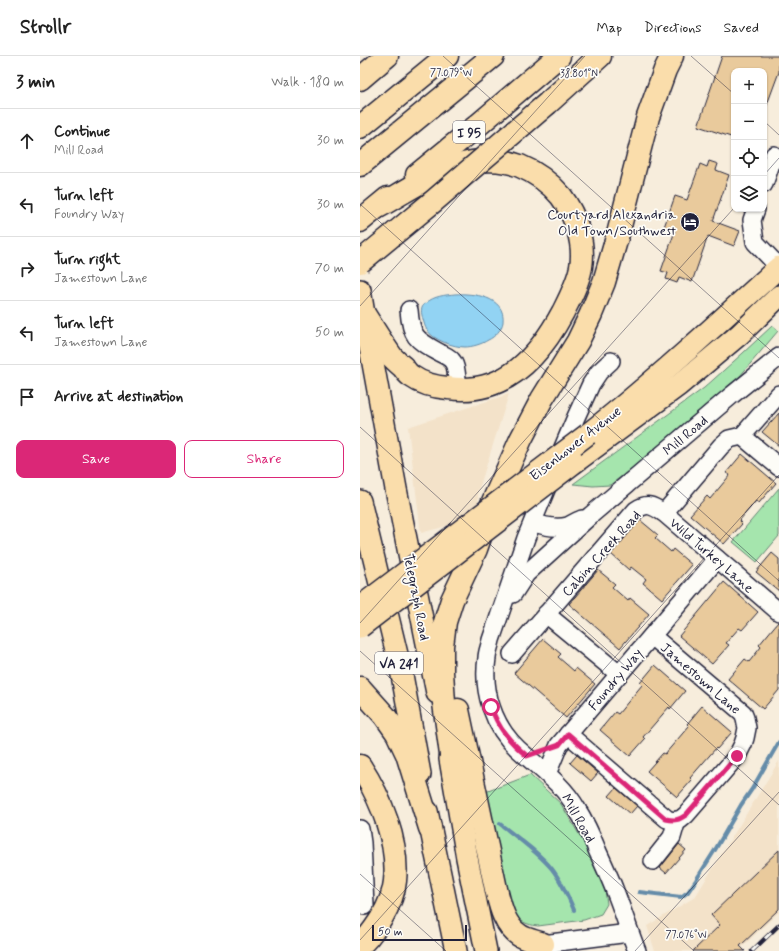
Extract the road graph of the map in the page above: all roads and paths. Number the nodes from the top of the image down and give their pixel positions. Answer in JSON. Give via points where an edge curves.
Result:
{"nodes":[{"id":1,"x":388,"y":56,"type":"edge"},
{"id":2,"x":447,"y":56,"type":"edge"},
{"id":3,"x":493,"y":56,"type":"edge"},
{"id":4,"x":559,"y":56,"type":"edge"},
{"id":5,"x":600,"y":56,"type":"edge"},
{"id":6,"x":672,"y":56,"type":"edge"},
{"id":7,"x":360,"y":78,"type":"edge"},
{"id":8,"x":363,"y":125,"type":"edge"},
{"id":9,"x":774,"y":155,"type":"dead end"},
{"id":10,"x":366,"y":160,"type":"edge"},
{"id":11,"x":767,"y":176,"type":"edge"},
{"id":12,"x":378,"y":207,"type":"junction"},
{"id":13,"x":755,"y":212,"type":"edge"},
{"id":14,"x":360,"y":222,"type":"edge"},
{"id":15,"x":360,"y":262,"type":"edge"},
{"id":16,"x":779,"y":267,"type":"edge"},
{"id":17,"x":360,"y":290,"type":"edge"},
{"id":18,"x":779,"y":296,"type":"edge"},
{"id":19,"x":409,"y":310,"type":"dead end"},
{"id":20,"x":364,"y":314,"type":"junction"},
{"id":21,"x":779,"y":356,"type":"edge"},
{"id":22,"x":610,"y":361,"type":"dead end"},
{"id":23,"x":458,"y":390,"type":"junction"},
{"id":24,"x":779,"y":394,"type":"edge"},
{"id":25,"x":742,"y":436,"type":"junction"},
{"id":26,"x":779,"y":467,"type":"edge"},
{"id":27,"x":360,"y":501,"type":"edge"},
{"id":28,"x":664,"y":513,"type":"junction"},
{"id":29,"x":591,"y":515,"type":"junction"},
{"id":30,"x":532,"y":522,"type":"junction"},
{"id":31,"x":476,"y":549,"type":"junction"},
{"id":32,"x":717,"y":559,"type":"junction"},
{"id":33,"x":360,"y":607,"type":"edge"},
{"id":34,"x":501,"y":612,"type":"junction"},
{"id":35,"x":779,"y":612,"type":"edge"},
{"id":36,"x":546,"y":614,"type":"junction"},
{"id":37,"x":360,"y":627,"type":"edge"},
{"id":38,"x":652,"y":636,"type":"junction"},
{"id":39,"x":512,"y":654,"type":"dead end"},
{"id":40,"x":619,"y":674,"type":"junction"},
{"id":41,"x":360,"y":688,"type":"edge"},
{"id":42,"x":563,"y":740,"type":"junction"},
{"id":43,"x":527,"y":756,"type":"junction"},
{"id":44,"x":360,"y":766,"type":"edge"},
{"id":45,"x":547,"y":774,"type":"junction"},
{"id":46,"x":454,"y":777,"type":"junction"},
{"id":47,"x":677,"y":820,"type":"junction"},
{"id":48,"x":430,"y":828,"type":"junction"},
{"id":49,"x":360,"y":829,"type":"edge"},
{"id":50,"x":467,"y":858,"type":"junction"},
{"id":51,"x":653,"y":861,"type":"dead end"},
{"id":52,"x":365,"y":906,"type":"dead end"},
{"id":53,"x":629,"y":933,"type":"junction"},
{"id":54,"x":360,"y":945,"type":"edge"},
{"id":55,"x":534,"y":947,"type":"edge"},
{"id":56,"x":456,"y":951,"type":"edge"},
{"id":57,"x":486,"y":951,"type":"edge"},
{"id":58,"x":637,"y":951,"type":"edge"}],
"edges":[{"from":1,"to":7,"type":"highway"},
{"from":2,"to":8,"type":"highway"},
{"from":3,"to":10,"type":"highway"},
{"from":4,"to":12,"type":"highway","number":"I 95"},
{"from":5,"to":15,"type":"highway","bridge":true,"via":[[436,200]]},
{"from":6,"to":31,"type":"highway","via":[[648,117],[602,288],[578,341],[521,439]]},
{"from":9,"to":11,"type":"street"},
{"from":12,"to":14,"type":"highway","number":"I 95"},
{"from":12,"to":23,"type":"highway","via":[[447,170],[483,160],[498,161],[517,165],[541,177],[558,192],[576,222],[581,267],[557,323],[532,356],[511,375],[486,386]]},
{"from":13,"to":16,"type":"street","via":[[752,220],[755,242]]},
{"from":16,"to":33,"type":"main road","name":"Eisenhower Avenue","bridge":true,"via":[[612,415]]},
{"from":17,"to":20,"type":"main road","name":"Telegraph Road","number":"VA 241"},
{"from":18,"to":37,"type":"main road","name":"Eisenhower Avenue","bridge":true,"via":[[740,334],[679,385]]},
{"from":19,"to":23,"type":"street","via":[[410,326],[416,337],[453,361]]},
{"from":20,"to":23,"type":"highway","via":[[392,357],[411,376],[436,387]]},
{"from":20,"to":46,"type":"main road","name":"Telegraph Road","number":"VA 241","via":[[397,496]]},
{"from":21,"to":29,"type":"street","name":"Mill Road"},
{"from":22,"to":30,"type":"street","via":[[598,372],[591,384]]},
{"from":24,"to":25,"type":"street","name":"Cabin Creek Road"},
{"from":25,"to":26,"type":"street"},
{"from":25,"to":28,"type":"street","name":"Cabin Creek Road","via":[[729,439],[721,446]]},
{"from":27,"to":48,"type":"main road","number":"VA 241","via":[[402,675]]},
{"from":28,"to":32,"type":"street","name":"Wild Turkey Lane"},
{"from":28,"to":36,"type":"street","name":"Cabin Creek Road","via":[[649,505],[636,510]]},
{"from":29,"to":30,"type":"street","name":"Mill Road","via":[[567,526],[556,527]]},
{"from":29,"to":34,"type":"street","name":"Mill Road","via":[[526,574]]},
{"from":30,"to":34,"type":"street","name":"Mill Road"},
{"from":31,"to":46,"type":"highway","via":[[452,600],[445,622],[442,646],[444,703]]},
{"from":31,"to":55,"type":"highway","via":[[460,606],[453,656],[458,711],[502,910],[513,930]]},
{"from":32,"to":35,"type":"street","name":"Wild Turkey Lane"},
{"from":32,"to":38,"type":"street","name":"Foundry Way"},
{"from":34,"to":43,"type":"street","name":"Mill Road","via":[[487,658],[487,690],[495,718],[505,734]]},
{"from":36,"to":39,"type":"street","name":"Cabin Creek Road"},
{"from":36,"to":40,"type":"street"},
{"from":38,"to":40,"type":"street","name":"Foundry Way"},
{"from":38,"to":47,"type":"street","name":"Jamestown Lane","via":[[743,713],[747,728],[737,756],[686,815]]},
{"from":40,"to":42,"type":"street","name":"Foundry Way"},
{"from":41,"to":48,"type":"highway","via":[[397,733],[407,754]]},
{"from":42,"to":43,"type":"street"},
{"from":42,"to":45,"type":"street","name":"Foundry Way"},
{"from":42,"to":47,"type":"street","via":[[666,819]]},
{"from":43,"to":45,"type":"street","name":"Mill Road"},
{"from":44,"to":54,"type":"highway","via":[[384,813],[395,852],[396,870],[395,883],[387,908],[373,932]]},
{"from":45,"to":53,"type":"street","name":"Mill Road","via":[[568,795],[585,822],[615,892]]},
{"from":46,"to":50,"type":"main road","name":"Telegraph Road","number":"VA 241"},
{"from":47,"to":51,"type":"street","via":[[672,837]]},
{"from":48,"to":56,"type":"main road","number":"VA 241"},
{"from":49,"to":52,"type":"street"},
{"from":50,"to":55,"type":"main road","via":[[488,908],[501,928],[507,934]]},
{"from":50,"to":57,"type":"main road","name":"Telegraph Road","number":"VA 241"},
{"from":53,"to":55,"type":"street"},
{"from":53,"to":58,"type":"street","name":"Mill Road"}]}
